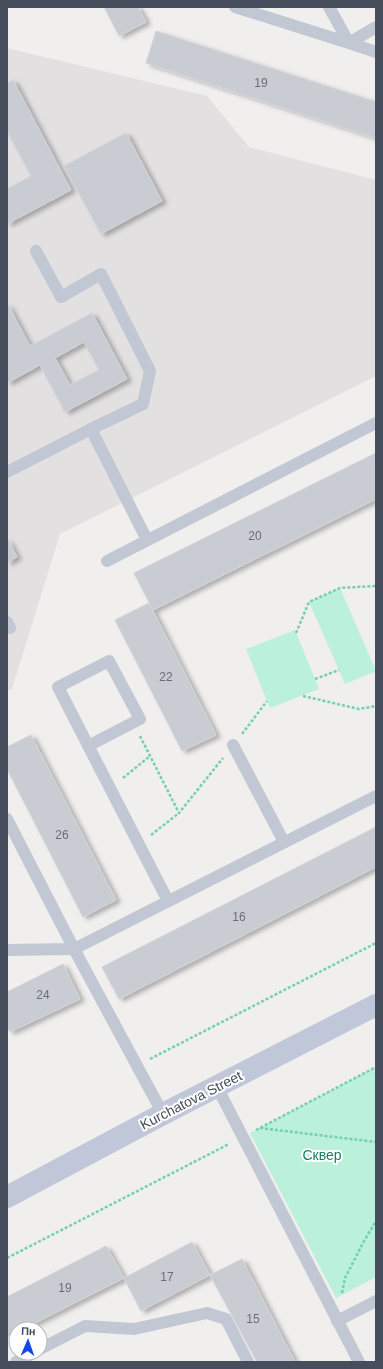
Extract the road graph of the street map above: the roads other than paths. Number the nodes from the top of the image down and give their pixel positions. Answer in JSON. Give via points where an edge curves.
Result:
{"nodes":[{"id":1,"x":235,"y":7,"type":"edge"},
{"id":2,"x":329,"y":7,"type":"edge"},
{"id":3,"x":376,"y":27,"type":"edge"},
{"id":4,"x":349,"y":43,"type":"junction"},
{"id":5,"x":376,"y":52,"type":"edge"},
{"id":6,"x":36,"y":251,"type":"dead end"},
{"id":7,"x":376,"y":422,"type":"edge"},
{"id":8,"x":91,"y":429,"type":"junction"},
{"id":9,"x":7,"y":472,"type":"edge"},
{"id":10,"x":147,"y":540,"type":"junction"},
{"id":11,"x":107,"y":561,"type":"dead end"},
{"id":12,"x":233,"y":745,"type":"road end"},
{"id":13,"x":88,"y":746,"type":"junction"},
{"id":14,"x":376,"y":796,"type":"edge"},
{"id":15,"x":7,"y":819,"type":"edge"},
{"id":16,"x":284,"y":842,"type":"junction"},
{"id":17,"x":168,"y":901,"type":"junction"},
{"id":18,"x":7,"y":950,"type":"edge"},
{"id":19,"x":74,"y":950,"type":"junction"},
{"id":20,"x":376,"y":1005,"type":"edge"},
{"id":21,"x":217,"y":1087,"type":"junction"},
{"id":22,"x":163,"y":1114,"type":"junction"},
{"id":23,"x":7,"y":1197,"type":"edge"},
{"id":24,"x":376,"y":1301,"type":"edge"},
{"id":25,"x":337,"y":1321,"type":"junction"},
{"id":26,"x":48,"y":1345,"type":"edge"},
{"id":27,"x":248,"y":1362,"type":"edge"},
{"id":28,"x":359,"y":1362,"type":"edge"}],
"edges":[{"from":1,"to":4,"type":"lane"},
{"from":2,"to":4,"type":"lane"},
{"from":3,"to":4,"type":"lane"},
{"from":4,"to":5,"type":"lane"},
{"from":6,"to":8,"type":"lane","via":[[61,297],[101,274],[150,371],[143,404]]},
{"from":7,"to":10,"type":"lane"},
{"from":8,"to":9,"type":"lane"},
{"from":8,"to":10,"type":"lane"},
{"from":10,"to":11,"type":"lane"},
{"from":12,"to":16,"type":"lane"},
{"from":13,"to":13,"type":"lane","via":[[140,719],[109,661],[58,687]]},
{"from":13,"to":17,"type":"lane"},
{"from":14,"to":16,"type":"lane"},
{"from":15,"to":19,"type":"lane"},
{"from":16,"to":17,"type":"lane"},
{"from":17,"to":19,"type":"lane"},
{"from":18,"to":19,"type":"lane"},
{"from":19,"to":22,"type":"lane"},
{"from":20,"to":21,"type":"street","name":"Kurchatova Street"},
{"from":21,"to":22,"type":"street","name":"Kurchatova Street"},
{"from":21,"to":25,"type":"lane"},
{"from":22,"to":23,"type":"street","name":"Kurchatova Street"},
{"from":24,"to":25,"type":"lane"},
{"from":25,"to":28,"type":"lane"},
{"from":26,"to":27,"type":"lane","via":[[84,1326],[134,1329],[207,1313],[226,1319]]}]}
